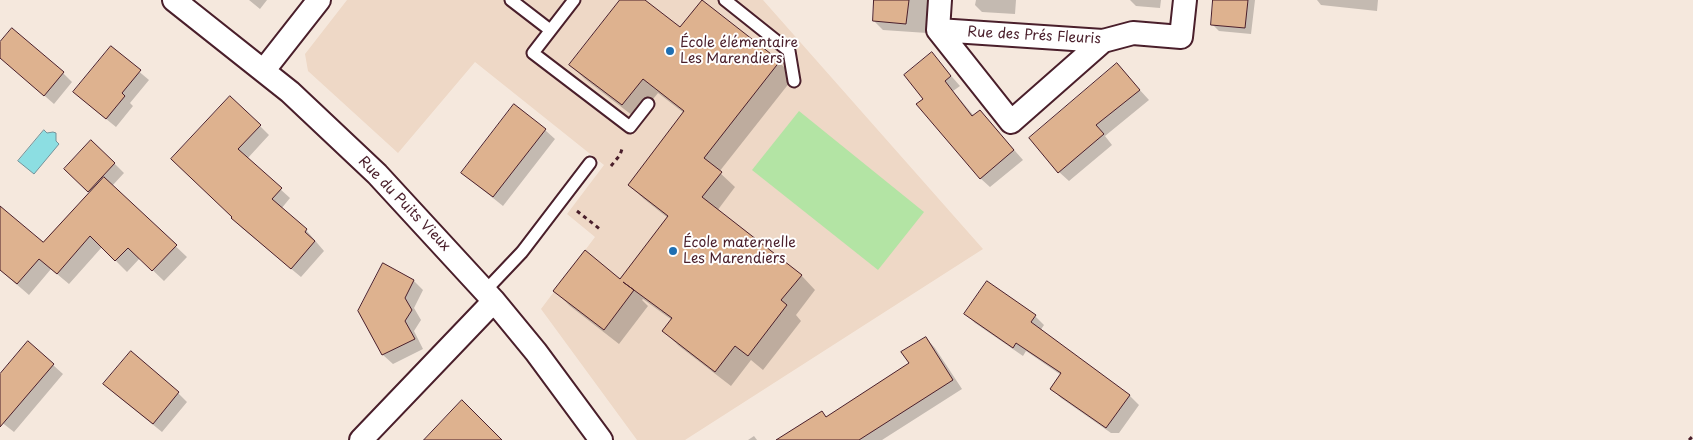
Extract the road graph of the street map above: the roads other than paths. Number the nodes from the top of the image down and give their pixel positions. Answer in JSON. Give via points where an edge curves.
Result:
{"nodes":[{"id":1,"x":174,"y":0,"type":"edge"},
{"id":2,"x":318,"y":0,"type":"edge"},
{"id":3,"x":511,"y":0,"type":"edge"},
{"id":4,"x":574,"y":0,"type":"edge"},
{"id":5,"x":725,"y":0,"type":"edge"},
{"id":6,"x":940,"y":0,"type":"edge"},
{"id":7,"x":1185,"y":0,"type":"edge"},
{"id":8,"x":550,"y":30,"type":"junction"},
{"id":9,"x":938,"y":30,"type":"junction"},
{"id":10,"x":1104,"y":41,"type":"junction"},
{"id":11,"x":264,"y":70,"type":"junction"},
{"id":12,"x":794,"y":81,"type":"dead end"},
{"id":13,"x":648,"y":104,"type":"dead end"},
{"id":14,"x":590,"y":163,"type":"dead end"},
{"id":15,"x":490,"y":296,"type":"junction"},
{"id":16,"x":361,"y":440,"type":"edge"},
{"id":17,"x":601,"y":440,"type":"edge"}],
"edges":[{"from":1,"to":11,"type":"street","name":"Rue du Puits Vieux"},
{"from":2,"to":11,"type":"street"},
{"from":3,"to":8,"type":"lane"},
{"from":4,"to":8,"type":"lane"},
{"from":5,"to":12,"type":"lane","via":[[789,51]]},
{"from":6,"to":9,"type":"street"},
{"from":7,"to":10,"type":"street","name":"Rue des Prés Fleuris","via":[[1181,37],[1133,33]]},
{"from":8,"to":13,"type":"lane","via":[[533,53],[630,127]]},
{"from":9,"to":10,"type":"street","name":"Rue des Prés Fleuris"},
{"from":9,"to":10,"type":"street","via":[[1011,122]]},
{"from":11,"to":15,"type":"street","name":"Rue du Puits Vieux","via":[[377,174]]},
{"from":14,"to":15,"type":"lane"},
{"from":15,"to":16,"type":"street"},
{"from":15,"to":17,"type":"street","name":"Rue du Puits Vieux"}]}
